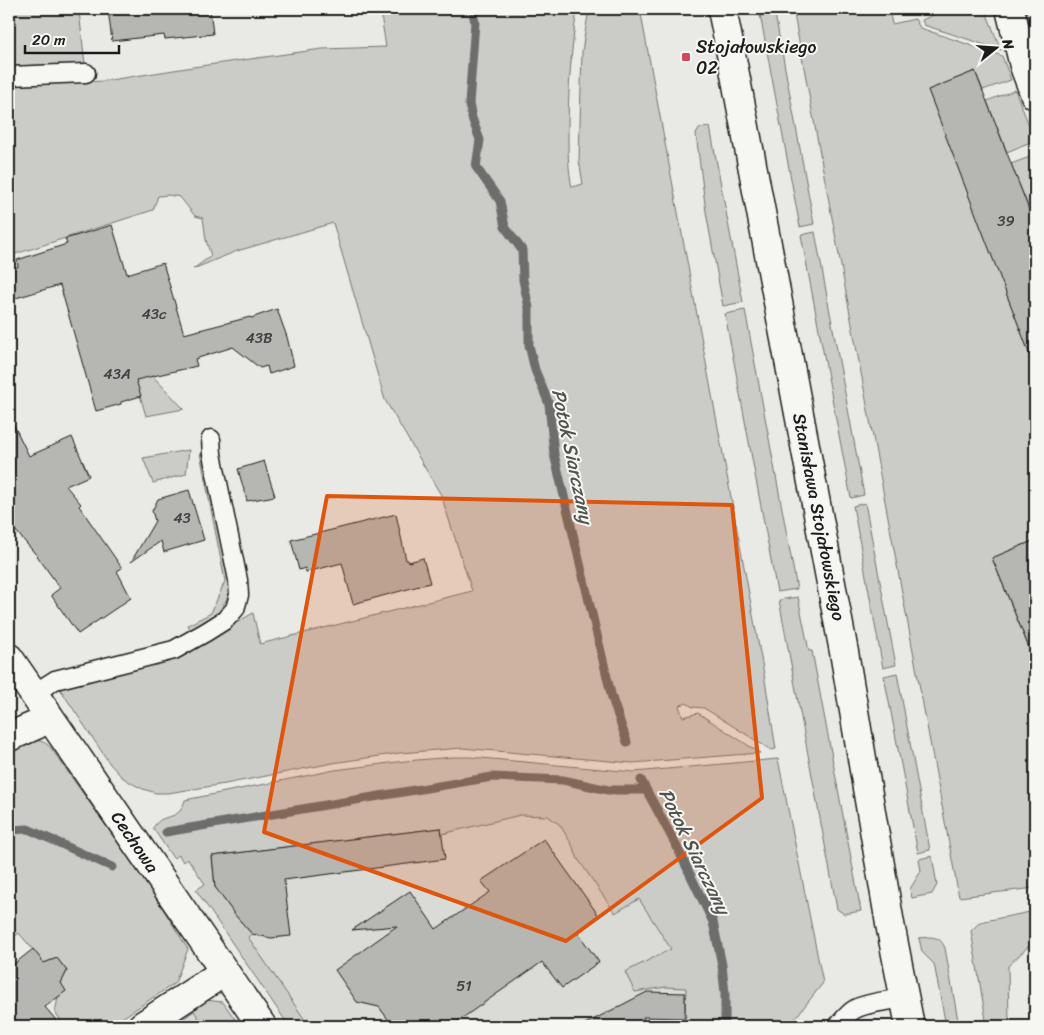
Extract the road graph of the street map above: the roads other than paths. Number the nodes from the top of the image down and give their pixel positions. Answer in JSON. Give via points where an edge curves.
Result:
{"nodes":[{"id":1,"x":722,"y":9,"type":"edge"},
{"id":2,"x":1010,"y":9,"type":"edge"},
{"id":3,"x":86,"y":73,"type":"dead end"},
{"id":4,"x":9,"y":76,"type":"edge"},
{"id":5,"x":1035,"y":94,"type":"edge"},
{"id":6,"x":211,"y":439,"type":"dead end"},
{"id":7,"x":9,"y":658,"type":"edge"},
{"id":8,"x":33,"y":694,"type":"junction"},
{"id":9,"x":49,"y":717,"type":"junction"},
{"id":10,"x":9,"y":738,"type":"edge"},
{"id":11,"x":224,"y":972,"type":"junction"},
{"id":12,"x":904,"y":998,"type":"junction"},
{"id":13,"x":142,"y":1026,"type":"edge"},
{"id":14,"x":262,"y":1026,"type":"edge"},
{"id":15,"x":838,"y":1026,"type":"edge"},
{"id":16,"x":910,"y":1026,"type":"edge"}],
"edges":[{"from":1,"to":12,"type":"street","name":"Stanisława Stojałowskiego","via":[[844,652]]},
{"from":2,"to":5,"type":"street","via":[[1024,66]]},
{"from":3,"to":4,"type":"lane"},
{"from":6,"to":8,"type":"lane","via":[[238,580],[239,595],[235,609],[225,620],[174,650],[55,680]]},
{"from":7,"to":8,"type":"street","name":"Cechowa"},
{"from":8,"to":9,"type":"street","name":"Cechowa"},
{"from":9,"to":10,"type":"street"},
{"from":9,"to":11,"type":"street","name":"Cechowa"},
{"from":11,"to":13,"type":"street"},
{"from":11,"to":14,"type":"street","name":"Cechowa"},
{"from":12,"to":15,"type":"lane","via":[[856,1008]]},
{"from":12,"to":16,"type":"street","name":"Stanisława Stojałowskiego"}]}
